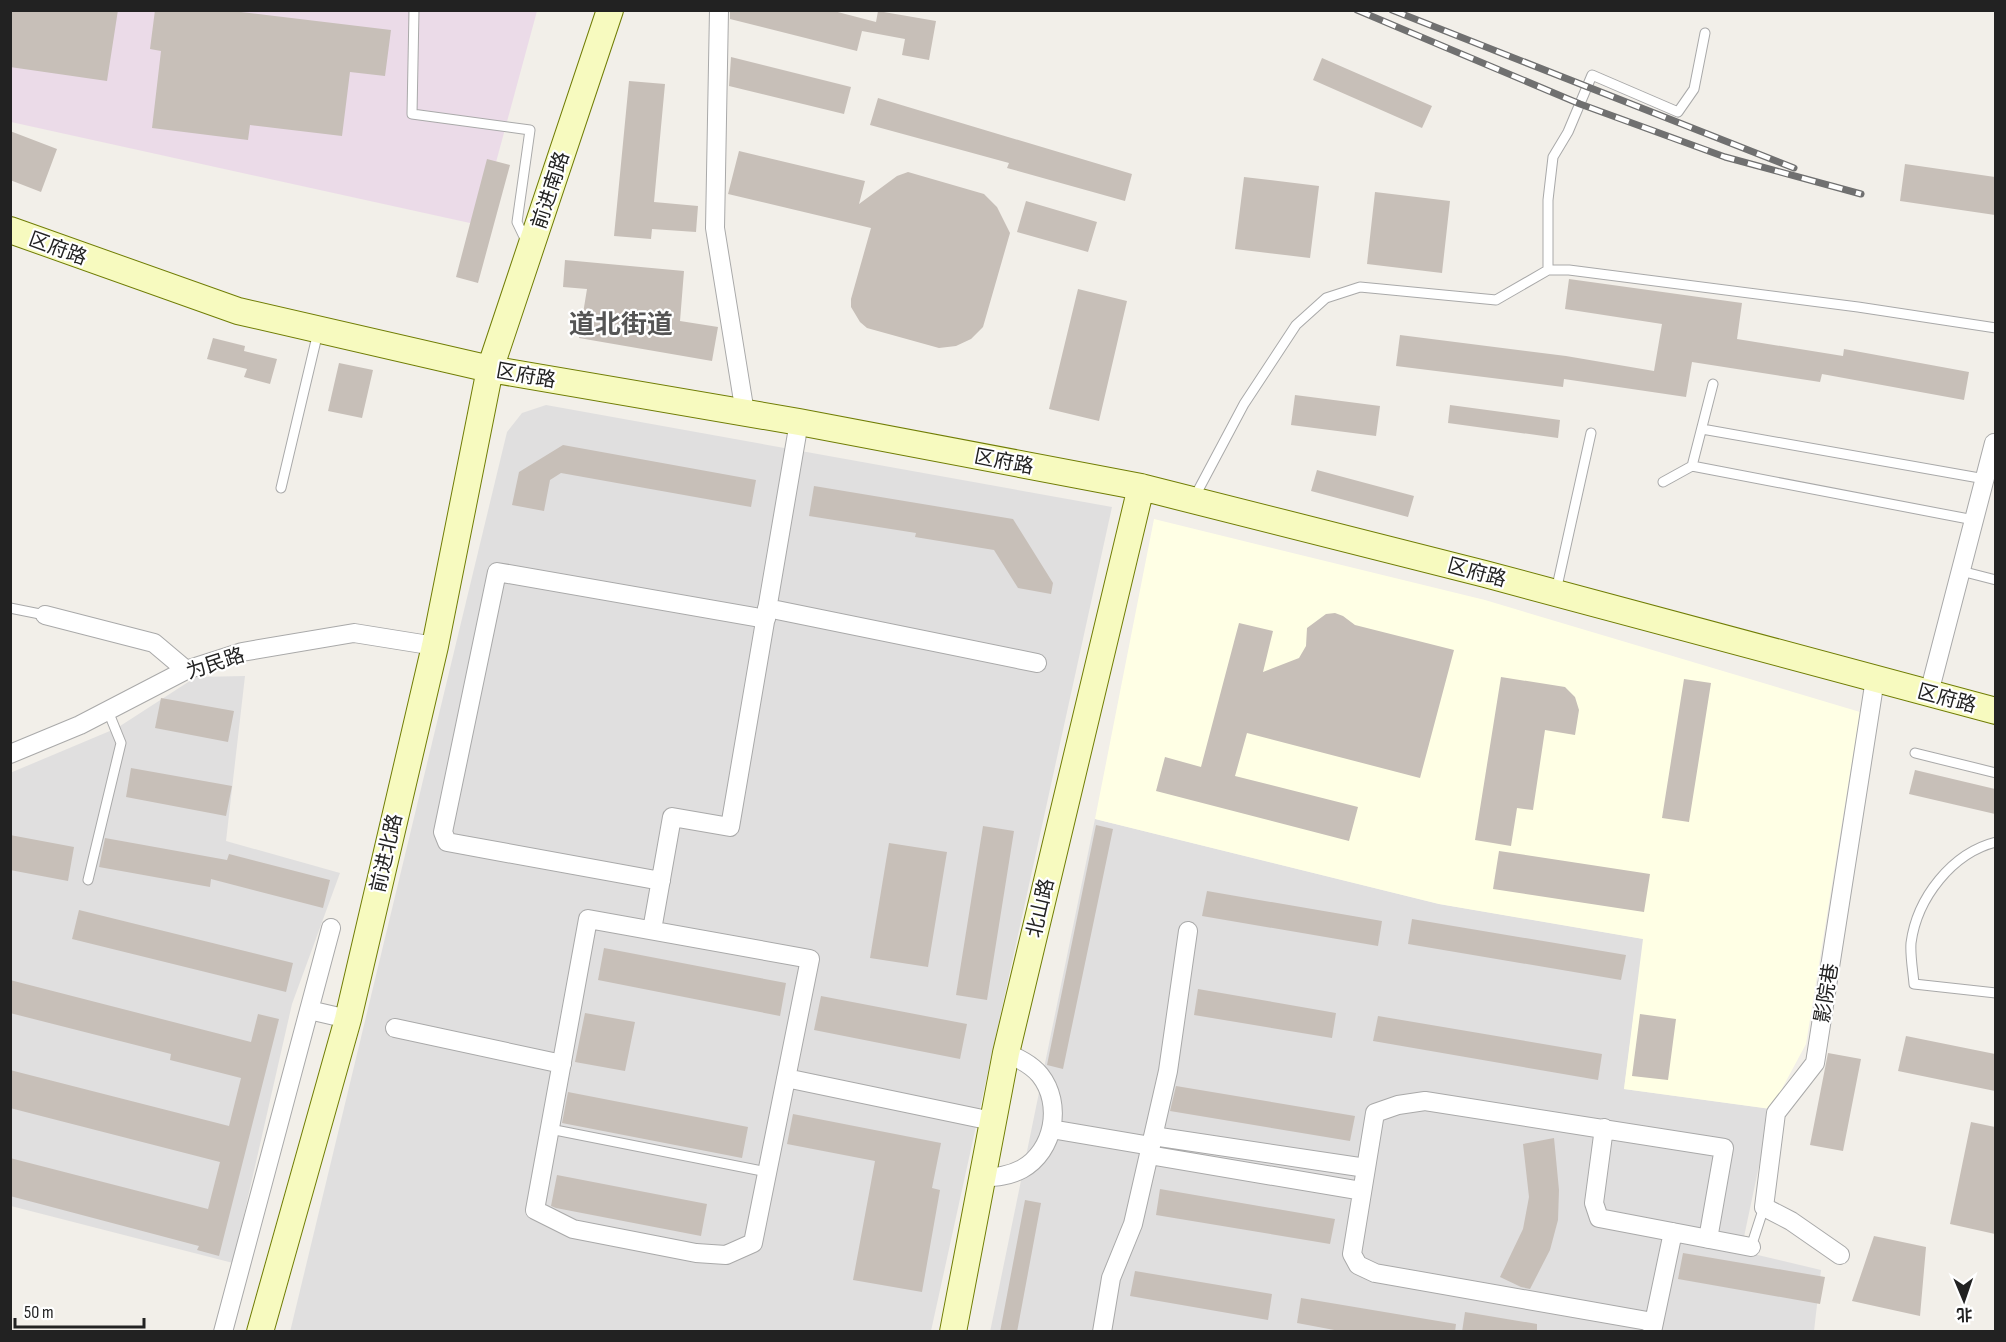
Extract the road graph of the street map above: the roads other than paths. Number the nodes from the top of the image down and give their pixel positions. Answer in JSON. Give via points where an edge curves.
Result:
{"nodes":[{"id":1,"x":414,"y":10,"type":"edge"},
{"id":2,"x":610,"y":10,"type":"edge"},
{"id":3,"x":719,"y":10,"type":"edge"},
{"id":4,"x":1706,"y":33,"type":"dead end"},
{"id":5,"x":10,"y":230,"type":"edge"},
{"id":6,"x":530,"y":249,"type":"junction"},
{"id":7,"x":1548,"y":270,"type":"junction"},
{"id":8,"x":1995,"y":328,"type":"edge"},
{"id":9,"x":319,"y":330,"type":"junction"},
{"id":10,"x":490,"y":369,"type":"junction"},
{"id":11,"x":1713,"y":384,"type":"dead end"},
{"id":12,"x":745,"y":413,"type":"junction"},
{"id":13,"x":799,"y":422,"type":"junction"},
{"id":14,"x":1702,"y":429,"type":"junction"},
{"id":15,"x":1591,"y":433,"type":"dead end"},
{"id":16,"x":1994,"y":443,"type":"edge"},
{"id":17,"x":1692,"y":466,"type":"junction"},
{"id":18,"x":1985,"y":479,"type":"junction"},
{"id":19,"x":1663,"y":482,"type":"dead end"},
{"id":20,"x":1141,"y":487,"type":"junction"},
{"id":21,"x":281,"y":488,"type":"dead end"},
{"id":22,"x":1192,"y":500,"type":"junction"},
{"id":23,"x":1974,"y":520,"type":"junction"},
{"id":24,"x":1961,"y":571,"type":"junction"},
{"id":25,"x":1995,"y":580,"type":"edge"},
{"id":26,"x":1555,"y":593,"type":"junction"},
{"id":27,"x":10,"y":608,"type":"edge"},
{"id":28,"x":767,"y":613,"type":"junction"},
{"id":29,"x":45,"y":615,"type":"joint"},
{"id":30,"x":435,"y":646,"type":"junction"},
{"id":31,"x":1037,"y":663,"type":"dead end"},
{"id":32,"x":186,"y":670,"type":"junction"},
{"id":33,"x":1875,"y":679,"type":"junction"},
{"id":34,"x":1929,"y":693,"type":"junction"},
{"id":35,"x":108,"y":711,"type":"junction"},
{"id":36,"x":1995,"y":711,"type":"edge"},
{"id":37,"x":1915,"y":753,"type":"dead end"},
{"id":38,"x":10,"y":754,"type":"edge"},
{"id":39,"x":1995,"y":773,"type":"edge"},
{"id":40,"x":1995,"y":842,"type":"edge"},
{"id":41,"x":88,"y":880,"type":"dead end"},
{"id":42,"x":661,"y":881,"type":"junction"},
{"id":43,"x":331,"y":928,"type":"dead end"},
{"id":44,"x":652,"y":930,"type":"junction"},
{"id":45,"x":1188,"y":931,"type":"dead end"},
{"id":46,"x":1995,"y":993,"type":"edge"},
{"id":47,"x":309,"y":1010,"type":"junction"},
{"id":48,"x":348,"y":1019,"type":"junction"},
{"id":49,"x":394,"y":1028,"type":"dead end"},
{"id":50,"x":1006,"y":1053,"type":"junction"},
{"id":51,"x":562,"y":1064,"type":"junction"},
{"id":52,"x":786,"y":1078,"type":"junction"},
{"id":53,"x":993,"y":1120,"type":"junction"},
{"id":54,"x":1605,"y":1128,"type":"junction"},
{"id":55,"x":550,"y":1129,"type":"junction"},
{"id":56,"x":1051,"y":1129,"type":"junction"},
{"id":57,"x":1151,"y":1146,"type":"junction"},
{"id":58,"x":1366,"y":1168,"type":"junction"},
{"id":59,"x":768,"y":1172,"type":"junction"},
{"id":60,"x":982,"y":1178,"type":"junction"},
{"id":61,"x":1362,"y":1191,"type":"junction"},
{"id":62,"x":1764,"y":1208,"type":"junction"},
{"id":63,"x":1673,"y":1232,"type":"junction"},
{"id":64,"x":1708,"y":1239,"type":"junction"},
{"id":65,"x":1751,"y":1247,"type":"joint"},
{"id":66,"x":1840,"y":1255,"type":"dead end"},
{"id":67,"x":1652,"y":1327,"type":"edge"},
{"id":68,"x":223,"y":1332,"type":"edge"},
{"id":69,"x":260,"y":1332,"type":"edge"},
{"id":70,"x":953,"y":1332,"type":"edge"},
{"id":71,"x":1102,"y":1332,"type":"edge"}],
"edges":[{"from":1,"to":6,"type":"lane","via":[[412,114],[530,130],[518,222]]},
{"from":2,"to":6,"type":"main road","name":"前进南路"},
{"from":3,"to":12,"type":"street","via":[[715,228]]},
{"from":4,"to":7,"type":"lane","via":[[1694,89],[1678,112],[1592,75],[1553,157],[1548,200]]},
{"from":5,"to":9,"type":"main road","name":"区府路","via":[[238,311]]},
{"from":6,"to":10,"type":"main road","name":"前进南路"},
{"from":7,"to":8,"type":"lane","via":[[1742,292]]},
{"from":7,"to":22,"type":"lane","via":[[1496,300],[1360,287],[1326,298],[1290,334],[1244,404]]},
{"from":9,"to":10,"type":"main road","name":"区府路"},
{"from":9,"to":21,"type":"lane"},
{"from":10,"to":12,"type":"main road","name":"区府路"},
{"from":10,"to":30,"type":"main road","name":"前进北路"},
{"from":11,"to":14,"type":"lane"},
{"from":12,"to":13,"type":"main road","name":"区府路"},
{"from":13,"to":20,"type":"main road","name":"区府路"},
{"from":13,"to":28,"type":"street"},
{"from":14,"to":17,"type":"lane"},
{"from":14,"to":18,"type":"lane"},
{"from":15,"to":26,"type":"lane"},
{"from":16,"to":18,"type":"street"},
{"from":17,"to":19,"type":"lane"},
{"from":17,"to":23,"type":"lane"},
{"from":18,"to":23,"type":"street"},
{"from":20,"to":22,"type":"main road","name":"区府路"},
{"from":20,"to":50,"type":"main road","name":"北山路"},
{"from":22,"to":26,"type":"main road","name":"区府路"},
{"from":23,"to":24,"type":"street"},
{"from":24,"to":25,"type":"lane"},
{"from":24,"to":34,"type":"street"},
{"from":26,"to":33,"type":"main road","name":"区府路"},
{"from":27,"to":29,"type":"lane"},
{"from":28,"to":31,"type":"street"},
{"from":28,"to":42,"type":"street","via":[[730,827],[672,817]]},
{"from":28,"to":42,"type":"street","via":[[497,572],[443,832],[447,842]]},
{"from":29,"to":32,"type":"street","via":[[154,643]]},
{"from":30,"to":32,"type":"street","name":"为民路","via":[[354,633],[242,652]]},
{"from":30,"to":48,"type":"main road","name":"前进北路"},
{"from":32,"to":35,"type":"street","name":"为民路"},
{"from":33,"to":34,"type":"main road","name":"区府路"},
{"from":33,"to":62,"type":"street","name":"影院巷","via":[[1815,1063],[1776,1113]]},
{"from":34,"to":36,"type":"main road","name":"区府路"},
{"from":35,"to":38,"type":"street","name":"为民路"},
{"from":35,"to":41,"type":"lane","via":[[121,742]]},
{"from":37,"to":39,"type":"lane"},
{"from":40,"to":46,"type":"lane","via":[[1983,845],[1948,868],[1923,902],[1911,942],[1914,984]]},
{"from":42,"to":44,"type":"street"},
{"from":43,"to":47,"type":"street"},
{"from":44,"to":51,"type":"street","via":[[588,919]]},
{"from":44,"to":52,"type":"street","via":[[810,959]]},
{"from":45,"to":57,"type":"street","via":[[1168,1071]]},
{"from":47,"to":48,"type":"street"},
{"from":47,"to":68,"type":"street"},
{"from":48,"to":69,"type":"main road","name":"前进北路"},
{"from":49,"to":51,"type":"street"},
{"from":50,"to":53,"type":"main road","name":"北山路"},
{"from":50,"to":56,"type":"street","via":[[1025,1061],[1041,1076],[1050,1094]]},
{"from":51,"to":55,"type":"street"},
{"from":52,"to":53,"type":"street"},
{"from":52,"to":59,"type":"street"},
{"from":53,"to":60,"type":"main road","name":"北山路"},
{"from":54,"to":58,"type":"street","via":[[1425,1101],[1398,1105],[1375,1113]]},
{"from":54,"to":63,"type":"street","via":[[1594,1203],[1599,1218]]},
{"from":54,"to":64,"type":"street","via":[[1724,1148]]},
{"from":55,"to":59,"type":"lane"},
{"from":55,"to":59,"type":"street","via":[[535,1210],[573,1229],[673,1249],[726,1255],[753,1243]]},
{"from":56,"to":57,"type":"street"},
{"from":56,"to":60,"type":"street","via":[[1039,1155],[1023,1169],[1003,1177]]},
{"from":57,"to":58,"type":"street"},
{"from":57,"to":61,"type":"street"},
{"from":57,"to":71,"type":"street","via":[[1133,1224],[1111,1278]]},
{"from":58,"to":61,"type":"street"},
{"from":60,"to":70,"type":"main road","name":"北山路"},
{"from":61,"to":67,"type":"street","via":[[1352,1254],[1358,1265],[1375,1274]]},
{"from":62,"to":65,"type":"lane"},
{"from":62,"to":66,"type":"street","via":[[1791,1221]]},
{"from":63,"to":64,"type":"street"},
{"from":63,"to":67,"type":"street"},
{"from":64,"to":65,"type":"street"}]}
